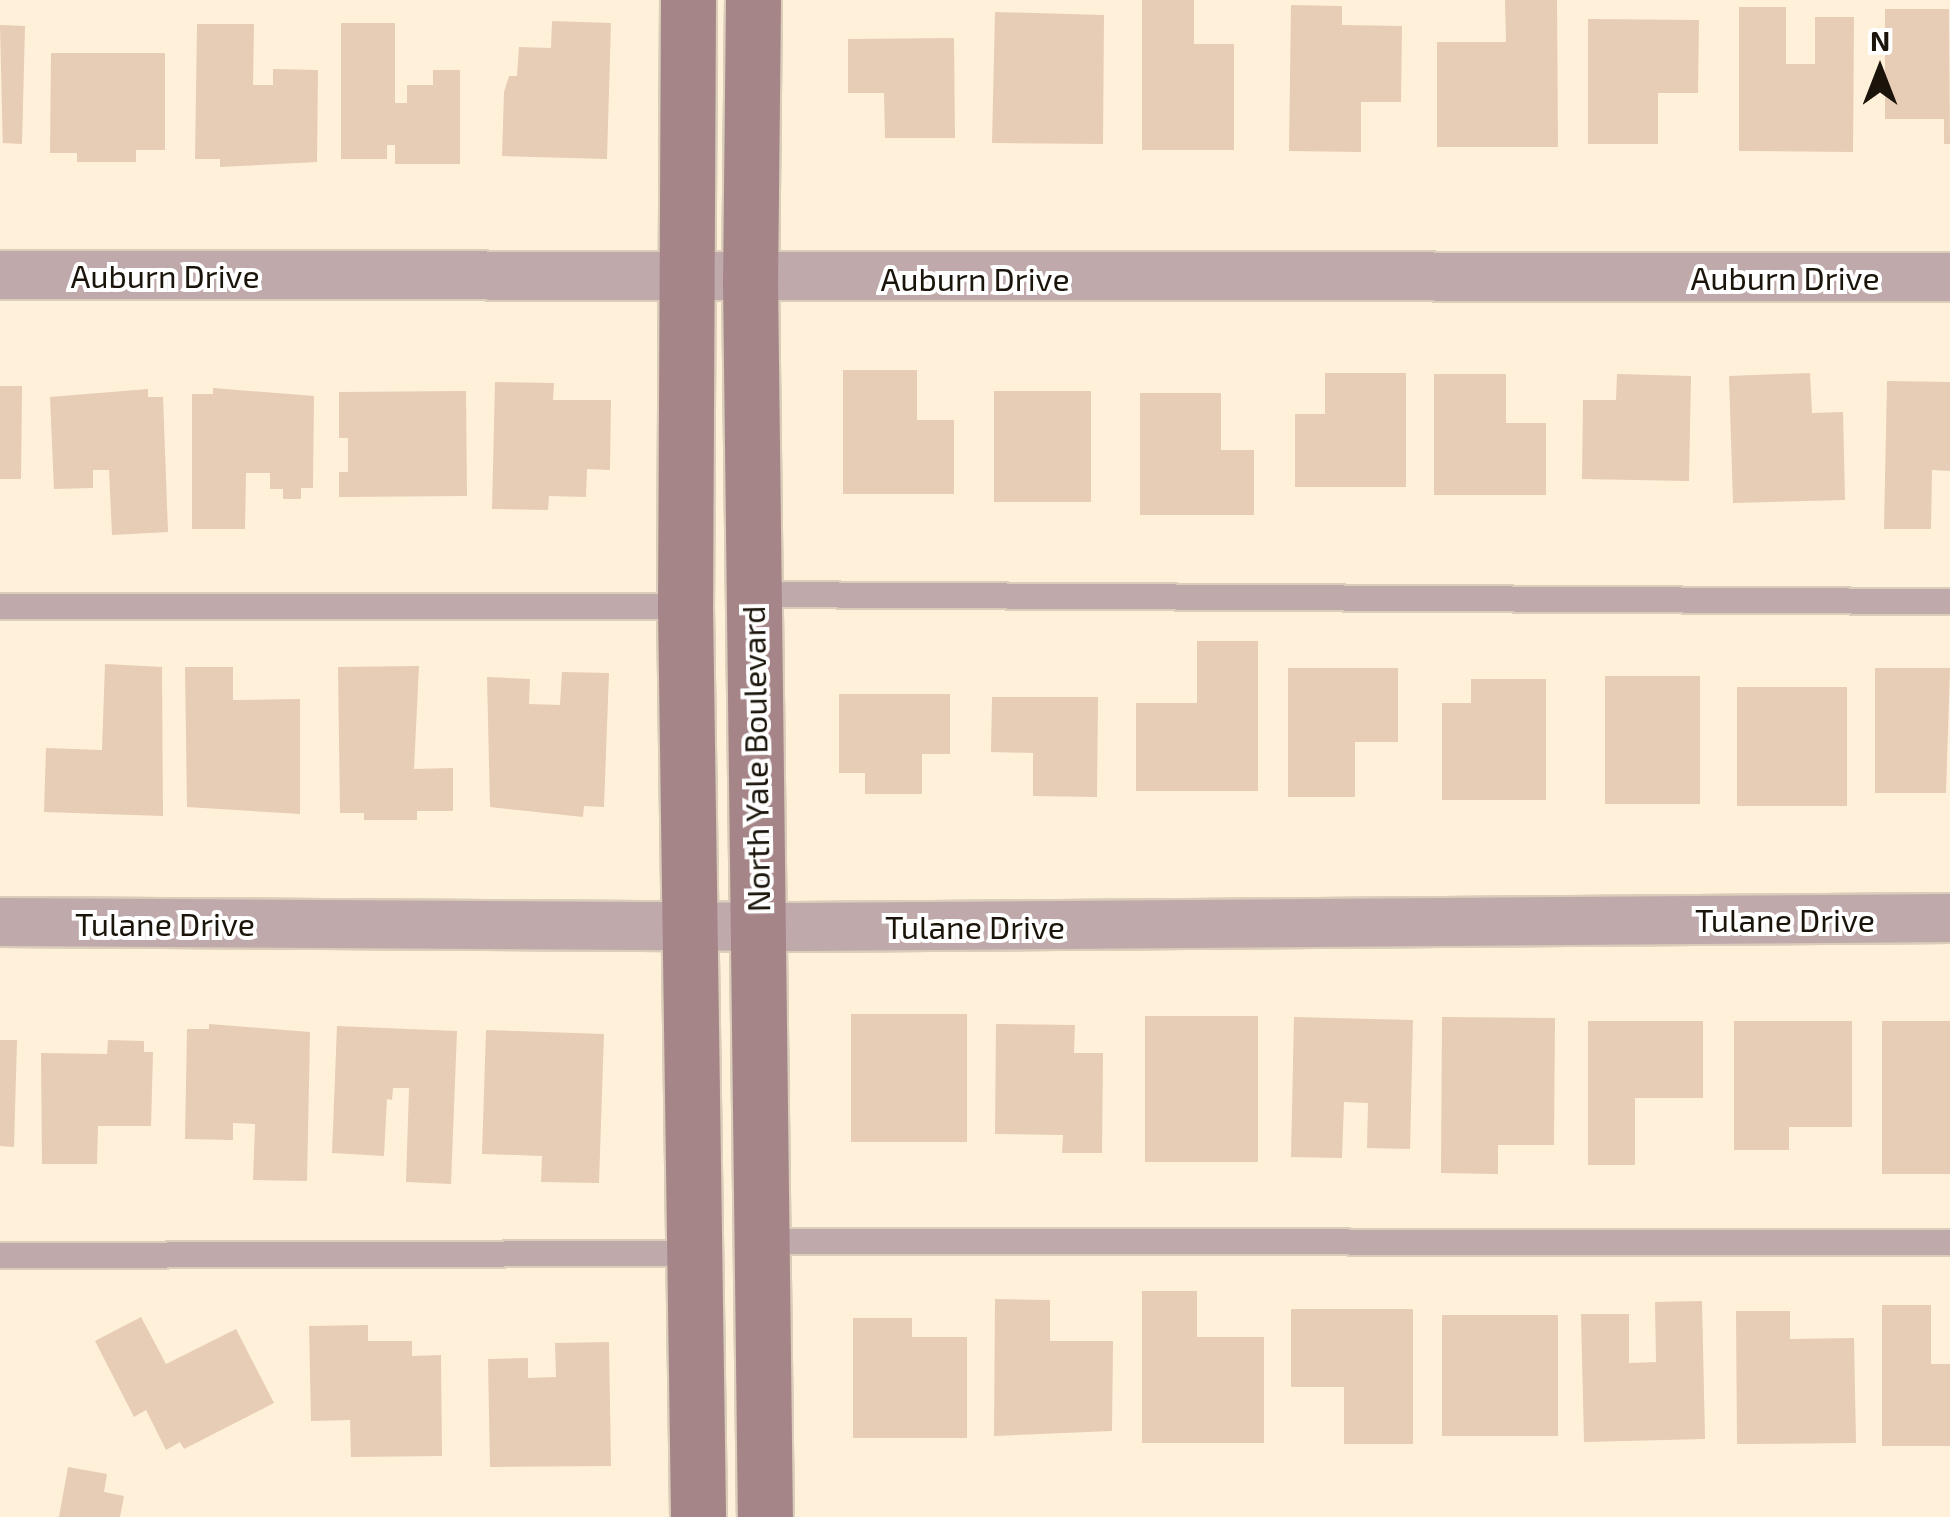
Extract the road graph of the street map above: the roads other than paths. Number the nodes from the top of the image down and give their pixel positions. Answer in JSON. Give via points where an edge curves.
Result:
{"nodes":[{"id":1,"x":688,"y":0,"type":"edge"},
{"id":2,"x":754,"y":0,"type":"edge"},
{"id":3,"x":0,"y":274,"type":"edge"},
{"id":4,"x":687,"y":277,"type":"junction"},
{"id":5,"x":1950,"y":277,"type":"edge"},
{"id":6,"x":750,"y":280,"type":"junction"},
{"id":7,"x":754,"y":594,"type":"junction"},
{"id":8,"x":1950,"y":601,"type":"edge"},
{"id":9,"x":0,"y":606,"type":"edge"},
{"id":10,"x":686,"y":606,"type":"junction"},
{"id":11,"x":1950,"y":918,"type":"edge"},
{"id":12,"x":0,"y":922,"type":"edge"},
{"id":13,"x":688,"y":926,"type":"junction"},
{"id":14,"x":756,"y":927,"type":"junction"},
{"id":15,"x":762,"y":1241,"type":"junction"},
{"id":16,"x":1950,"y":1242,"type":"edge"},
{"id":17,"x":694,"y":1252,"type":"junction"},
{"id":18,"x":0,"y":1256,"type":"edge"},
{"id":19,"x":698,"y":1517,"type":"edge"},
{"id":20,"x":766,"y":1517,"type":"edge"}],
"edges":[{"from":1,"to":4,"type":"street","name":"North Yale Boulevard"},
{"from":2,"to":6,"type":"street","name":"North Yale Boulevard"},
{"from":3,"to":4,"type":"street","name":"Auburn Drive"},
{"from":4,"to":6,"type":"street","name":"Auburn Drive"},
{"from":4,"to":10,"type":"street","name":"North Yale Boulevard"},
{"from":5,"to":6,"type":"street","name":"Auburn Drive"},
{"from":6,"to":7,"type":"street","name":"North Yale Boulevard"},
{"from":7,"to":8,"type":"lane"},
{"from":7,"to":14,"type":"street","name":"North Yale Boulevard"},
{"from":9,"to":10,"type":"lane"},
{"from":10,"to":13,"type":"street","name":"North Yale Boulevard"},
{"from":11,"to":14,"type":"street","name":"Tulane Drive"},
{"from":12,"to":13,"type":"street","name":"Tulane Drive"},
{"from":13,"to":14,"type":"street","name":"Tulane Drive"},
{"from":13,"to":17,"type":"street","name":"North Yale Boulevard"},
{"from":14,"to":15,"type":"street","name":"North Yale Boulevard"},
{"from":15,"to":16,"type":"lane"},
{"from":15,"to":20,"type":"street","name":"North Yale Boulevard"},
{"from":17,"to":18,"type":"lane"},
{"from":17,"to":19,"type":"street","name":"North Yale Boulevard"}]}
